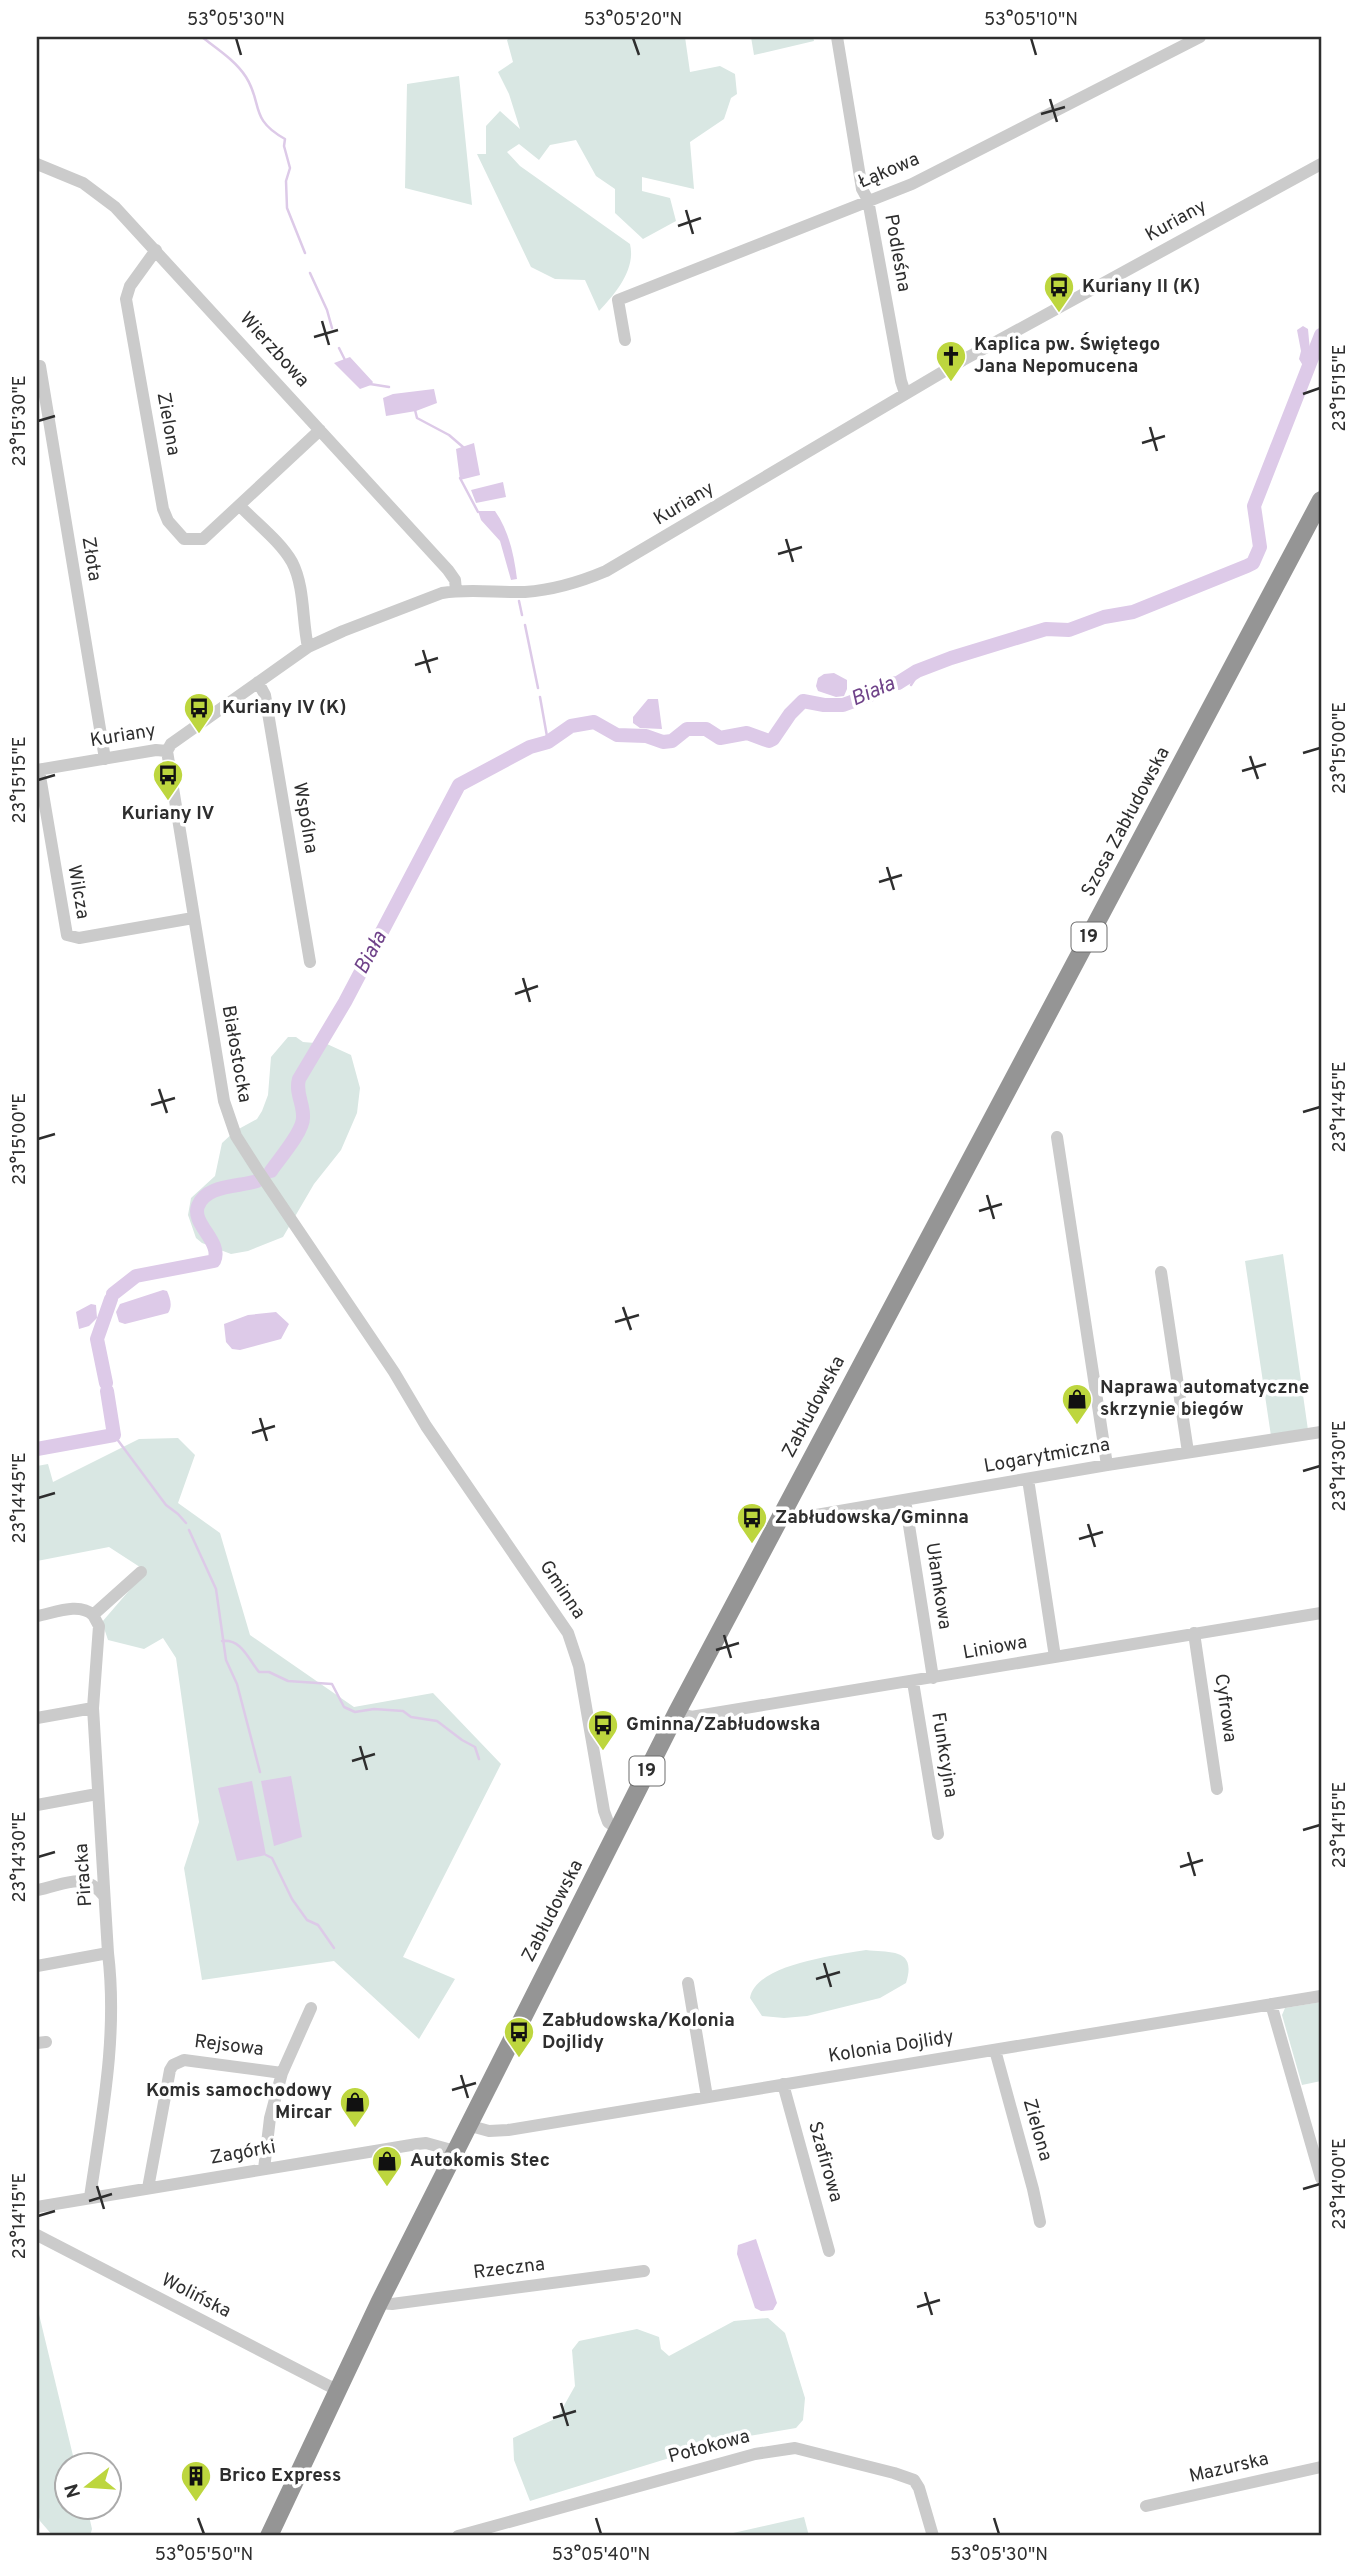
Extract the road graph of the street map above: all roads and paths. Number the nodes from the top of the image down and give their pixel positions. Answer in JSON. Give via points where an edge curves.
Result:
{"nodes":[{"id":1,"x":837,"y":37,"type":"edge"},
{"id":2,"x":1200,"y":37,"type":"edge"},
{"id":3,"x":37,"y":164,"type":"edge"},
{"id":4,"x":1321,"y":164,"type":"edge"},
{"id":5,"x":868,"y":200,"type":"junction"},
{"id":6,"x":156,"y":250,"type":"junction"},
{"id":7,"x":625,"y":340,"type":"dead end"},
{"id":8,"x":40,"y":366,"type":"dead end"},
{"id":9,"x":905,"y":394,"type":"junction"},
{"id":10,"x":320,"y":430,"type":"junction"},
{"id":11,"x":1321,"y":500,"type":"edge"},
{"id":12,"x":240,"y":506,"type":"junction"},
{"id":13,"x":456,"y":590,"type":"junction"},
{"id":14,"x":308,"y":647,"type":"junction"},
{"id":15,"x":257,"y":682,"type":"junction"},
{"id":16,"x":167,"y":751,"type":"junction"},
{"id":17,"x":105,"y":758,"type":"junction"},
{"id":18,"x":38,"y":770,"type":"edge"},
{"id":19,"x":193,"y":918,"type":"junction"},
{"id":20,"x":310,"y":962,"type":"dead end"},
{"id":21,"x":1057,"y":1137,"type":"dead end"},
{"id":22,"x":1161,"y":1272,"type":"dead end"},
{"id":23,"x":889,"y":1312,"type":"joint"},
{"id":24,"x":408,"y":1398,"type":"joint"},
{"id":25,"x":1321,"y":1432,"type":"edge"},
{"id":26,"x":1188,"y":1452,"type":"junction"},
{"id":27,"x":1107,"y":1465,"type":"junction"},
{"id":28,"x":1028,"y":1479,"type":"junction"},
{"id":29,"x":905,"y":1500,"type":"junction"},
{"id":30,"x":781,"y":1514,"type":"junction"},
{"id":31,"x":141,"y":1572,"type":"dead end"},
{"id":32,"x":1321,"y":1613,"type":"edge"},
{"id":33,"x":93,"y":1615,"type":"junction"},
{"id":34,"x":37,"y":1616,"type":"edge"},
{"id":35,"x":1195,"y":1633,"type":"junction"},
{"id":36,"x":1055,"y":1657,"type":"junction"},
{"id":37,"x":933,"y":1678,"type":"junction"},
{"id":38,"x":913,"y":1682,"type":"junction"},
{"id":39,"x":93,"y":1708,"type":"junction"},
{"id":40,"x":677,"y":1712,"type":"junction"},
{"id":41,"x":37,"y":1718,"type":"edge"},
{"id":42,"x":1217,"y":1789,"type":"dead end"},
{"id":43,"x":97,"y":1794,"type":"junction"},
{"id":44,"x":37,"y":1805,"type":"edge"},
{"id":45,"x":618,"y":1829,"type":"junction"},
{"id":46,"x":938,"y":1834,"type":"dead end"},
{"id":47,"x":37,"y":1890,"type":"edge"},
{"id":48,"x":105,"y":1896,"type":"junction"},
{"id":49,"x":108,"y":1953,"type":"junction"},
{"id":50,"x":37,"y":1966,"type":"edge"},
{"id":51,"x":688,"y":1983,"type":"dead end"},
{"id":52,"x":1321,"y":1996,"type":"edge"},
{"id":53,"x":1272,"y":2004,"type":"junction"},
{"id":54,"x":311,"y":2008,"type":"dead end"},
{"id":55,"x":995,"y":2050,"type":"junction"},
{"id":56,"x":282,"y":2073,"type":"junction"},
{"id":57,"x":783,"y":2084,"type":"junction"},
{"id":58,"x":707,"y":2097,"type":"junction"},
{"id":59,"x":467,"y":2125,"type":"junction"},
{"id":60,"x":455,"y":2151,"type":"junction"},
{"id":61,"x":264,"y":2169,"type":"junction"},
{"id":62,"x":1320,"y":2170,"type":"edge"},
{"id":63,"x":148,"y":2188,"type":"junction"},
{"id":64,"x":90,"y":2197,"type":"junction"},
{"id":65,"x":37,"y":2207,"type":"edge"},
{"id":66,"x":1040,"y":2222,"type":"dead end"},
{"id":67,"x":37,"y":2235,"type":"edge"},
{"id":68,"x":829,"y":2251,"type":"dead end"},
{"id":69,"x":643,"y":2271,"type":"dead end"},
{"id":70,"x":379,"y":2303,"type":"junction"},
{"id":71,"x":338,"y":2388,"type":"junction"},
{"id":72,"x":1321,"y":2467,"type":"edge"},
{"id":73,"x":1146,"y":2506,"type":"dead end"},
{"id":74,"x":269,"y":2536,"type":"edge"},
{"id":75,"x":458,"y":2536,"type":"edge"},
{"id":76,"x":933,"y":2536,"type":"edge"}],
"edges":[{"from":1,"to":5,"type":"street","name":"Podleśna","via":[[862,189]]},
{"from":2,"to":5,"type":"street","name":"Łąkowa","via":[[912,184]]},
{"from":3,"to":6,"type":"street","name":"Wierzbowa","via":[[83,183],[103,197]]},
{"from":4,"to":9,"type":"street","name":"Kuriany"},
{"from":5,"to":7,"type":"street","name":"Łąkowa","via":[[618,300]]},
{"from":5,"to":9,"type":"street","name":"Podleśna"},
{"from":6,"to":10,"type":"street","name":"Wierzbowa"},
{"from":6,"to":12,"type":"street","name":"Zielona","via":[[126,299],[163,509],[184,539],[193,541],[203,539]]},
{"from":8,"to":17,"type":"street","name":"Złota"},
{"from":9,"to":13,"type":"street","name":"Kuriany","via":[[606,571],[544,590]]},
{"from":10,"to":12,"type":"street","name":"Zielona"},
{"from":10,"to":13,"type":"street","name":"Wierzbowa","via":[[448,570]]},
{"from":11,"to":23,"type":"highway","name":"Szosa Zabłudowska","number":"19"},
{"from":12,"to":14,"type":"street","via":[[293,564]]},
{"from":13,"to":14,"type":"street","name":"Kuriany"},
{"from":14,"to":15,"type":"street","name":"Kuriany"},
{"from":15,"to":16,"type":"street","name":"Kuriany"},
{"from":15,"to":20,"type":"street","name":"Wspólna","via":[[265,695]]},
{"from":16,"to":17,"type":"street","name":"Kuriany"},
{"from":16,"to":19,"type":"street","name":"Białostocka"},
{"from":17,"to":18,"type":"street","name":"Kuriany"},
{"from":18,"to":19,"type":"street","name":"Wilcza","via":[[67,935],[79,938]]},
{"from":19,"to":24,"type":"street","name":"Białostocka","via":[[230,1124]]},
{"from":21,"to":27,"type":"street"},
{"from":22,"to":26,"type":"street"},
{"from":23,"to":30,"type":"highway","name":"Zabłudowska","number":"19"},
{"from":24,"to":45,"type":"street","name":"Gminna","via":[[568,1633],[579,1666],[604,1811],[608,1822]]},
{"from":25,"to":26,"type":"street","name":"Logarytmiczna"},
{"from":26,"to":27,"type":"street","name":"Logarytmiczna"},
{"from":27,"to":28,"type":"street","name":"Logarytmiczna"},
{"from":28,"to":29,"type":"street","name":"Logarytmiczna"},
{"from":28,"to":36,"type":"street"},
{"from":29,"to":30,"type":"street","name":"Logarytmiczna","via":[[793,1519]]},
{"from":29,"to":37,"type":"street","name":"Ułamkowa"},
{"from":30,"to":40,"type":"highway","name":"Zabłudowska","number":"19"},
{"from":31,"to":33,"type":"street"},
{"from":32,"to":35,"type":"street","name":"Liniowa"},
{"from":33,"to":34,"type":"street","via":[[79,1608]]},
{"from":33,"to":39,"type":"street","name":"Piracka","via":[[100,1632]]},
{"from":35,"to":36,"type":"street","name":"Liniowa"},
{"from":35,"to":42,"type":"street","name":"Cyfrowa"},
{"from":36,"to":37,"type":"street","name":"Liniowa"},
{"from":37,"to":38,"type":"street","name":"Liniowa"},
{"from":38,"to":40,"type":"street","name":"Liniowa","via":[[691,1717]]},
{"from":38,"to":46,"type":"street","name":"Funkcyjna"},
{"from":39,"to":41,"type":"street"},
{"from":39,"to":43,"type":"street","name":"Piracka"},
{"from":40,"to":45,"type":"highway","name":"Zabłudowska","number":"19"},
{"from":43,"to":44,"type":"street"},
{"from":43,"to":48,"type":"street","name":"Piracka"},
{"from":45,"to":59,"type":"highway","name":"Zabłudowska","number":"19"},
{"from":47,"to":48,"type":"street","via":[[82,1880],[96,1885]]},
{"from":48,"to":49,"type":"street","name":"Piracka"},
{"from":49,"to":50,"type":"street"},
{"from":49,"to":64,"type":"street","name":"Piracka","via":[[112,2048]]},
{"from":51,"to":58,"type":"street"},
{"from":52,"to":53,"type":"street","name":"Kolonia Dojlidy"},
{"from":53,"to":55,"type":"street","name":"Kolonia Dojlidy"},
{"from":53,"to":62,"type":"street"},
{"from":54,"to":56,"type":"street"},
{"from":55,"to":57,"type":"street","name":"Kolonia Dojlidy"},
{"from":55,"to":66,"type":"street","name":"Zielona"},
{"from":56,"to":61,"type":"street","via":[[270,2118]]},
{"from":56,"to":63,"type":"street","name":"Rejsowa","via":[[184,2060],[173,2065]]},
{"from":57,"to":58,"type":"street","name":"Kolonia Dojlidy"},
{"from":57,"to":68,"type":"street","name":"Szafirowa"},
{"from":58,"to":59,"type":"street","name":"Kolonia Dojlidy","via":[[508,2130]]},
{"from":59,"to":60,"type":"highway","name":"Zabłudowska","number":"19"},
{"from":60,"to":61,"type":"street","name":"Zagórki","via":[[417,2144]]},
{"from":60,"to":70,"type":"highway","name":"Zabłudowska","number":"19"},
{"from":61,"to":63,"type":"street","name":"Zagórki"},
{"from":63,"to":64,"type":"street","name":"Zagórki"},
{"from":64,"to":65,"type":"street","name":"Zagórki"},
{"from":67,"to":71,"type":"street","name":"Wolińska"},
{"from":69,"to":70,"type":"street","name":"Rzeczna"},
{"from":70,"to":71,"type":"highway","name":"Zabłudowska","number":"19"},
{"from":71,"to":74,"type":"highway","name":"Zabłudowska","number":"19"},
{"from":72,"to":73,"type":"street","name":"Mazurska"},
{"from":75,"to":76,"type":"street","name":"Potokowa","via":[[755,2454],[795,2448],[915,2480]]}]}
